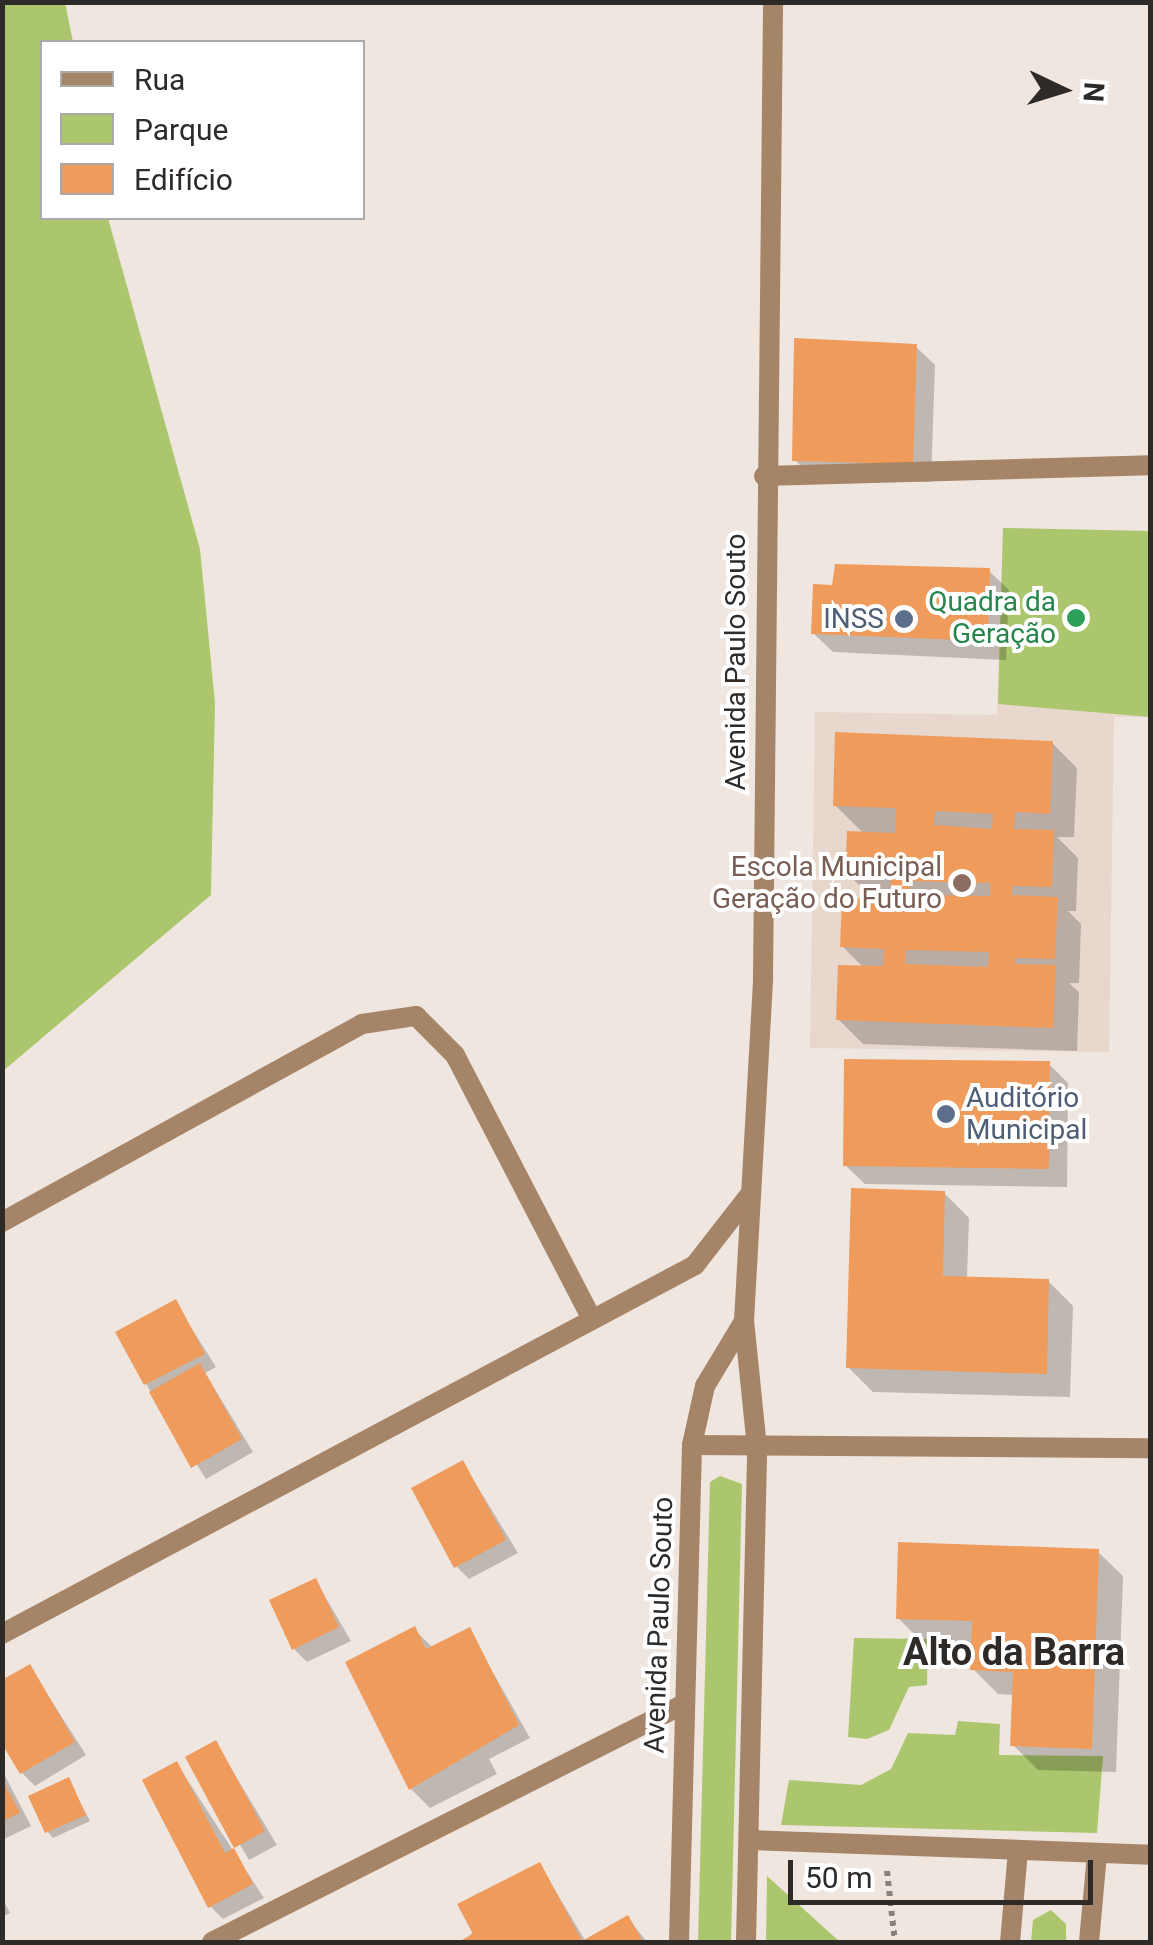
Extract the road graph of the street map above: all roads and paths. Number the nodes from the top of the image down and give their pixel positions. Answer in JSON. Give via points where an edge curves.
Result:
{"nodes":[{"id":1,"x":773,"y":2,"type":"edge"},
{"id":2,"x":1150,"y":465,"type":"edge"},
{"id":3,"x":764,"y":476,"type":"junction"},
{"id":4,"x":750,"y":1193,"type":"junction"},
{"id":5,"x":2,"y":1222,"type":"edge"},
{"id":6,"x":592,"y":1319,"type":"junction"},
{"id":7,"x":744,"y":1321,"type":"junction"},
{"id":8,"x":692,"y":1445,"type":"junction"},
{"id":9,"x":757,"y":1448,"type":"junction"},
{"id":10,"x":1150,"y":1448,"type":"edge"},
{"id":11,"x":2,"y":1634,"type":"edge"},
{"id":12,"x":684,"y":1704,"type":"junction"},
{"id":13,"x":749,"y":1840,"type":"junction"},
{"id":14,"x":884,"y":1846,"type":"junction"},
{"id":15,"x":1018,"y":1851,"type":"junction"},
{"id":16,"x":1097,"y":1854,"type":"junction"},
{"id":17,"x":1150,"y":1855,"type":"edge"},
{"id":18,"x":212,"y":1942,"type":"edge"},
{"id":19,"x":680,"y":1942,"type":"edge"},
{"id":20,"x":746,"y":1942,"type":"edge"},
{"id":21,"x":895,"y":1942,"type":"edge"},
{"id":22,"x":1010,"y":1942,"type":"edge"},
{"id":23,"x":1090,"y":1942,"type":"edge"}],
"edges":[{"from":1,"to":3,"type":"street","name":"Avenida Paulo Souto"},
{"from":2,"to":3,"type":"street"},
{"from":3,"to":4,"type":"street","name":"Avenida Paulo Souto","via":[[763,978]]},
{"from":4,"to":6,"type":"street","via":[[695,1266]]},
{"from":4,"to":7,"type":"street","name":"Avenida Paulo Souto"},
{"from":5,"to":6,"type":"street","via":[[362,1024],[416,1016],[455,1056]]},
{"from":6,"to":11,"type":"street"},
{"from":7,"to":8,"type":"street","name":"Avenida Paulo Souto","via":[[704,1386]]},
{"from":7,"to":9,"type":"street","name":"Avenida Paulo Souto"},
{"from":8,"to":9,"type":"street"},
{"from":8,"to":12,"type":"street","name":"Avenida Paulo Souto"},
{"from":9,"to":10,"type":"street"},
{"from":9,"to":13,"type":"street","name":"Avenida Paulo Souto"},
{"from":12,"to":18,"type":"street"},
{"from":12,"to":19,"type":"street","name":"Avenida Paulo Souto"},
{"from":13,"to":14,"type":"street"},
{"from":13,"to":20,"type":"street","name":"Avenida Paulo Souto"},
{"from":14,"to":15,"type":"street"},
{"from":14,"to":21,"type":"path"},
{"from":15,"to":16,"type":"street"},
{"from":15,"to":22,"type":"street"},
{"from":16,"to":17,"type":"street"},
{"from":16,"to":23,"type":"street"}]}
